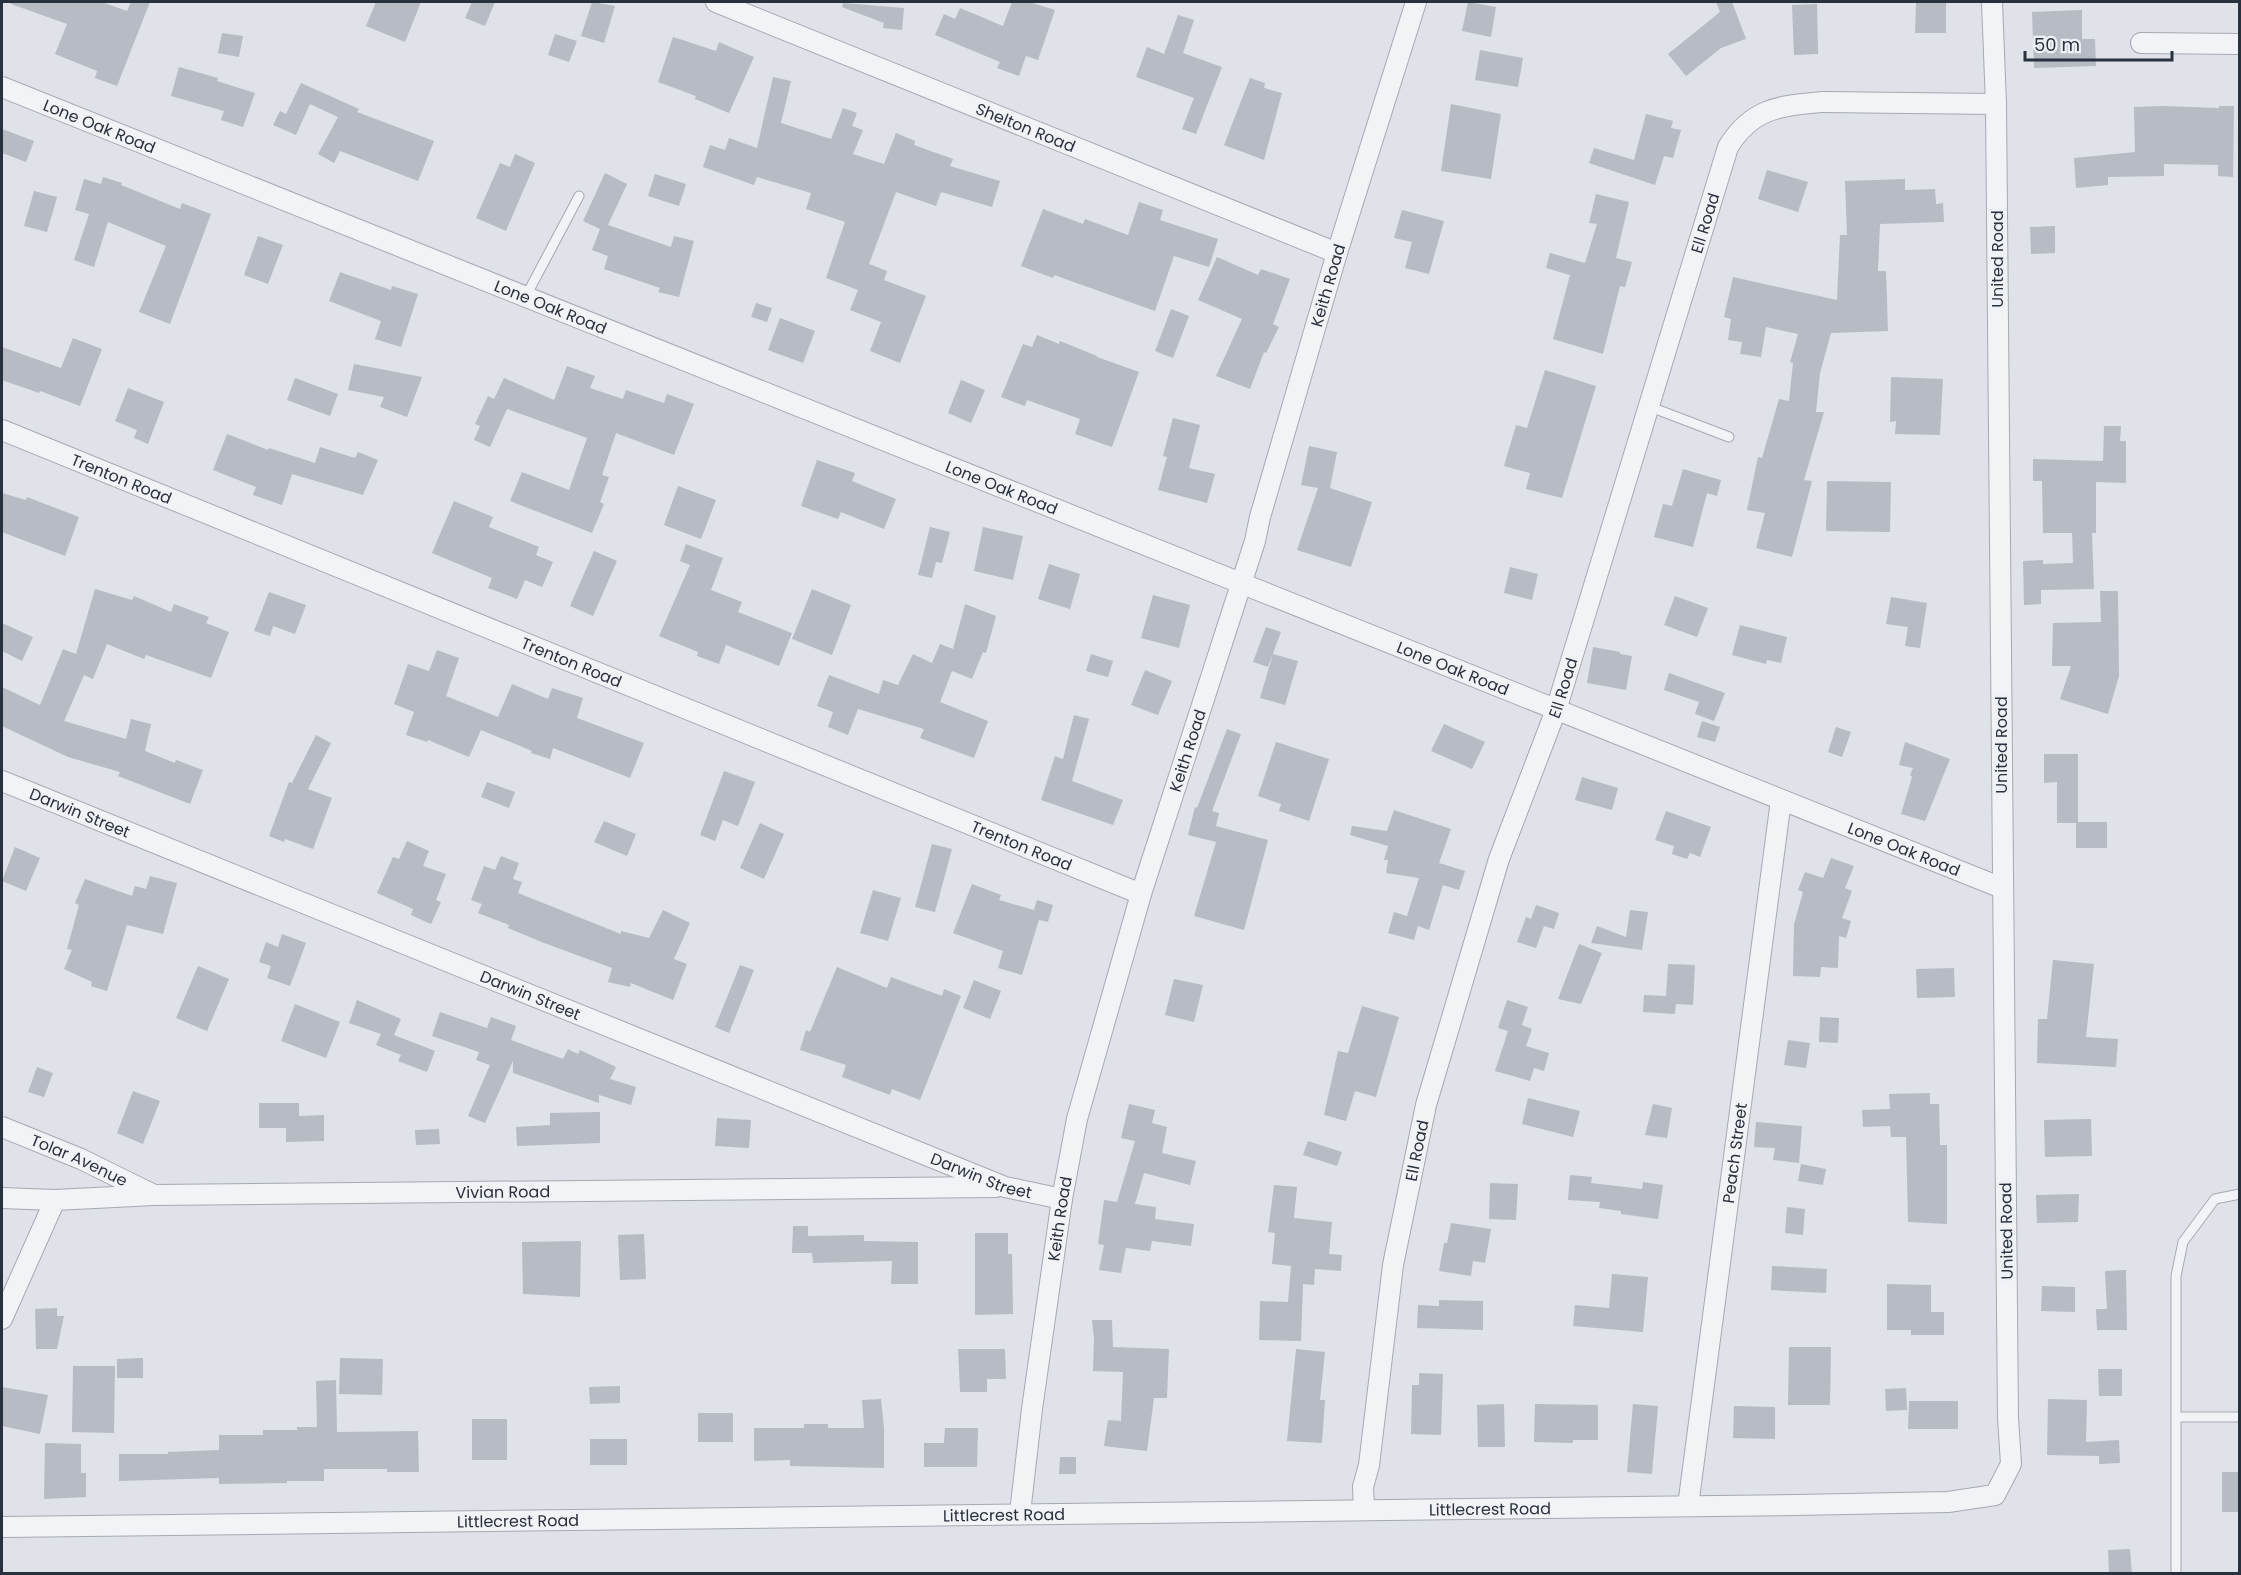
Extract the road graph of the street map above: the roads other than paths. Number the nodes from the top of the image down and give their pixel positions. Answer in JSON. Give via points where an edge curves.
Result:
{"nodes":[{"id":1,"x":716,"y":2,"type":"edge"},
{"id":2,"x":1416,"y":2,"type":"edge"},
{"id":3,"x":1992,"y":2,"type":"edge"},
{"id":4,"x":2141,"y":43,"type":"dead end"},
{"id":5,"x":2240,"y":44,"type":"edge"},
{"id":6,"x":2,"y":87,"type":"edge"},
{"id":7,"x":1996,"y":104,"type":"junction"},
{"id":8,"x":579,"y":196,"type":"dead end"},
{"id":9,"x":1337,"y":253,"type":"junction"},
{"id":10,"x":526,"y":296,"type":"junction"},
{"id":11,"x":1648,"y":406,"type":"junction"},
{"id":12,"x":2,"y":430,"type":"edge"},
{"id":13,"x":1730,"y":437,"type":"dead end"},
{"id":14,"x":1242,"y":583,"type":"junction"},
{"id":15,"x":1556,"y":710,"type":"junction"},
{"id":16,"x":2,"y":781,"type":"edge"},
{"id":17,"x":1781,"y":800,"type":"junction"},
{"id":18,"x":2002,"y":888,"type":"junction"},
{"id":19,"x":1141,"y":894,"type":"junction"},
{"id":20,"x":2,"y":1127,"type":"edge"},
{"id":21,"x":1005,"y":1187,"type":"junction"},
{"id":22,"x":2240,"y":1194,"type":"edge"},
{"id":23,"x":154,"y":1195,"type":"junction"},
{"id":24,"x":2,"y":1198,"type":"edge"},
{"id":25,"x":1062,"y":1198,"type":"junction"},
{"id":26,"x":55,"y":1200,"type":"junction"},
{"id":27,"x":2,"y":1319,"type":"edge"},
{"id":28,"x":2240,"y":1417,"type":"edge"},
{"id":29,"x":2177,"y":1418,"type":"junction"},
{"id":30,"x":2000,"y":1486,"type":"joint"},
{"id":31,"x":1688,"y":1506,"type":"junction"},
{"id":32,"x":1364,"y":1509,"type":"junction"},
{"id":33,"x":1020,"y":1513,"type":"junction"},
{"id":34,"x":2,"y":1527,"type":"edge"},
{"id":35,"x":2176,"y":1574,"type":"edge"}],
"edges":[{"from":1,"to":9,"type":"street","name":"Shelton Road"},
{"from":2,"to":9,"type":"street","name":"Keith Road"},
{"from":3,"to":7,"type":"street","name":"United Road"},
{"from":4,"to":5,"type":"street"},
{"from":6,"to":10,"type":"street","name":"Lone Oak Road"},
{"from":7,"to":11,"type":"street","name":"Ell Road","via":[[1822,102],[1769,110],[1751,118],[1728,147]]},
{"from":7,"to":18,"type":"street","name":"United Road"},
{"from":8,"to":10,"type":"lane"},
{"from":9,"to":14,"type":"street","name":"Keith Road"},
{"from":10,"to":14,"type":"street","name":"Lone Oak Road"},
{"from":11,"to":13,"type":"lane"},
{"from":11,"to":15,"type":"street","name":"Ell Road"},
{"from":12,"to":19,"type":"street","name":"Trenton Road"},
{"from":14,"to":15,"type":"street","name":"Lone Oak Road"},
{"from":14,"to":19,"type":"street","name":"Keith Road"},
{"from":15,"to":17,"type":"street","name":"Lone Oak Road"},
{"from":15,"to":32,"type":"street","name":"Ell Road","via":[[1499,859],[1426,1105],[1393,1265],[1363,1487]]},
{"from":16,"to":21,"type":"street","name":"Darwin Street"},
{"from":17,"to":18,"type":"street","name":"Lone Oak Road"},
{"from":17,"to":31,"type":"street","name":"Peach Street"},
{"from":18,"to":30,"type":"street","name":"United Road","via":[[2008,1418],[2012,1446],[2011,1464]]},
{"from":19,"to":25,"type":"street","name":"Keith Road","via":[[1077,1119]]},
{"from":20,"to":23,"type":"street","name":"Tolar Avenue","via":[[81,1159]]},
{"from":21,"to":23,"type":"street","name":"Vivian Road"},
{"from":21,"to":25,"type":"street","name":"Darwin Street"},
{"from":22,"to":29,"type":"lane","via":[[2215,1198],[2183,1242],[2176,1276]]},
{"from":23,"to":26,"type":"street","name":"Vivian Road"},
{"from":24,"to":26,"type":"street","name":"Vivian Road"},
{"from":25,"to":33,"type":"street","name":"Keith Road"},
{"from":26,"to":27,"type":"street"},
{"from":28,"to":29,"type":"lane"},
{"from":29,"to":35,"type":"lane"},
{"from":30,"to":31,"type":"street","name":"Littlecrest Road","via":[[1995,1495],[1948,1502]]},
{"from":31,"to":32,"type":"street","name":"Littlecrest Road"},
{"from":32,"to":33,"type":"street","name":"Littlecrest Road"},
{"from":33,"to":34,"type":"street","name":"Littlecrest Road"}]}
